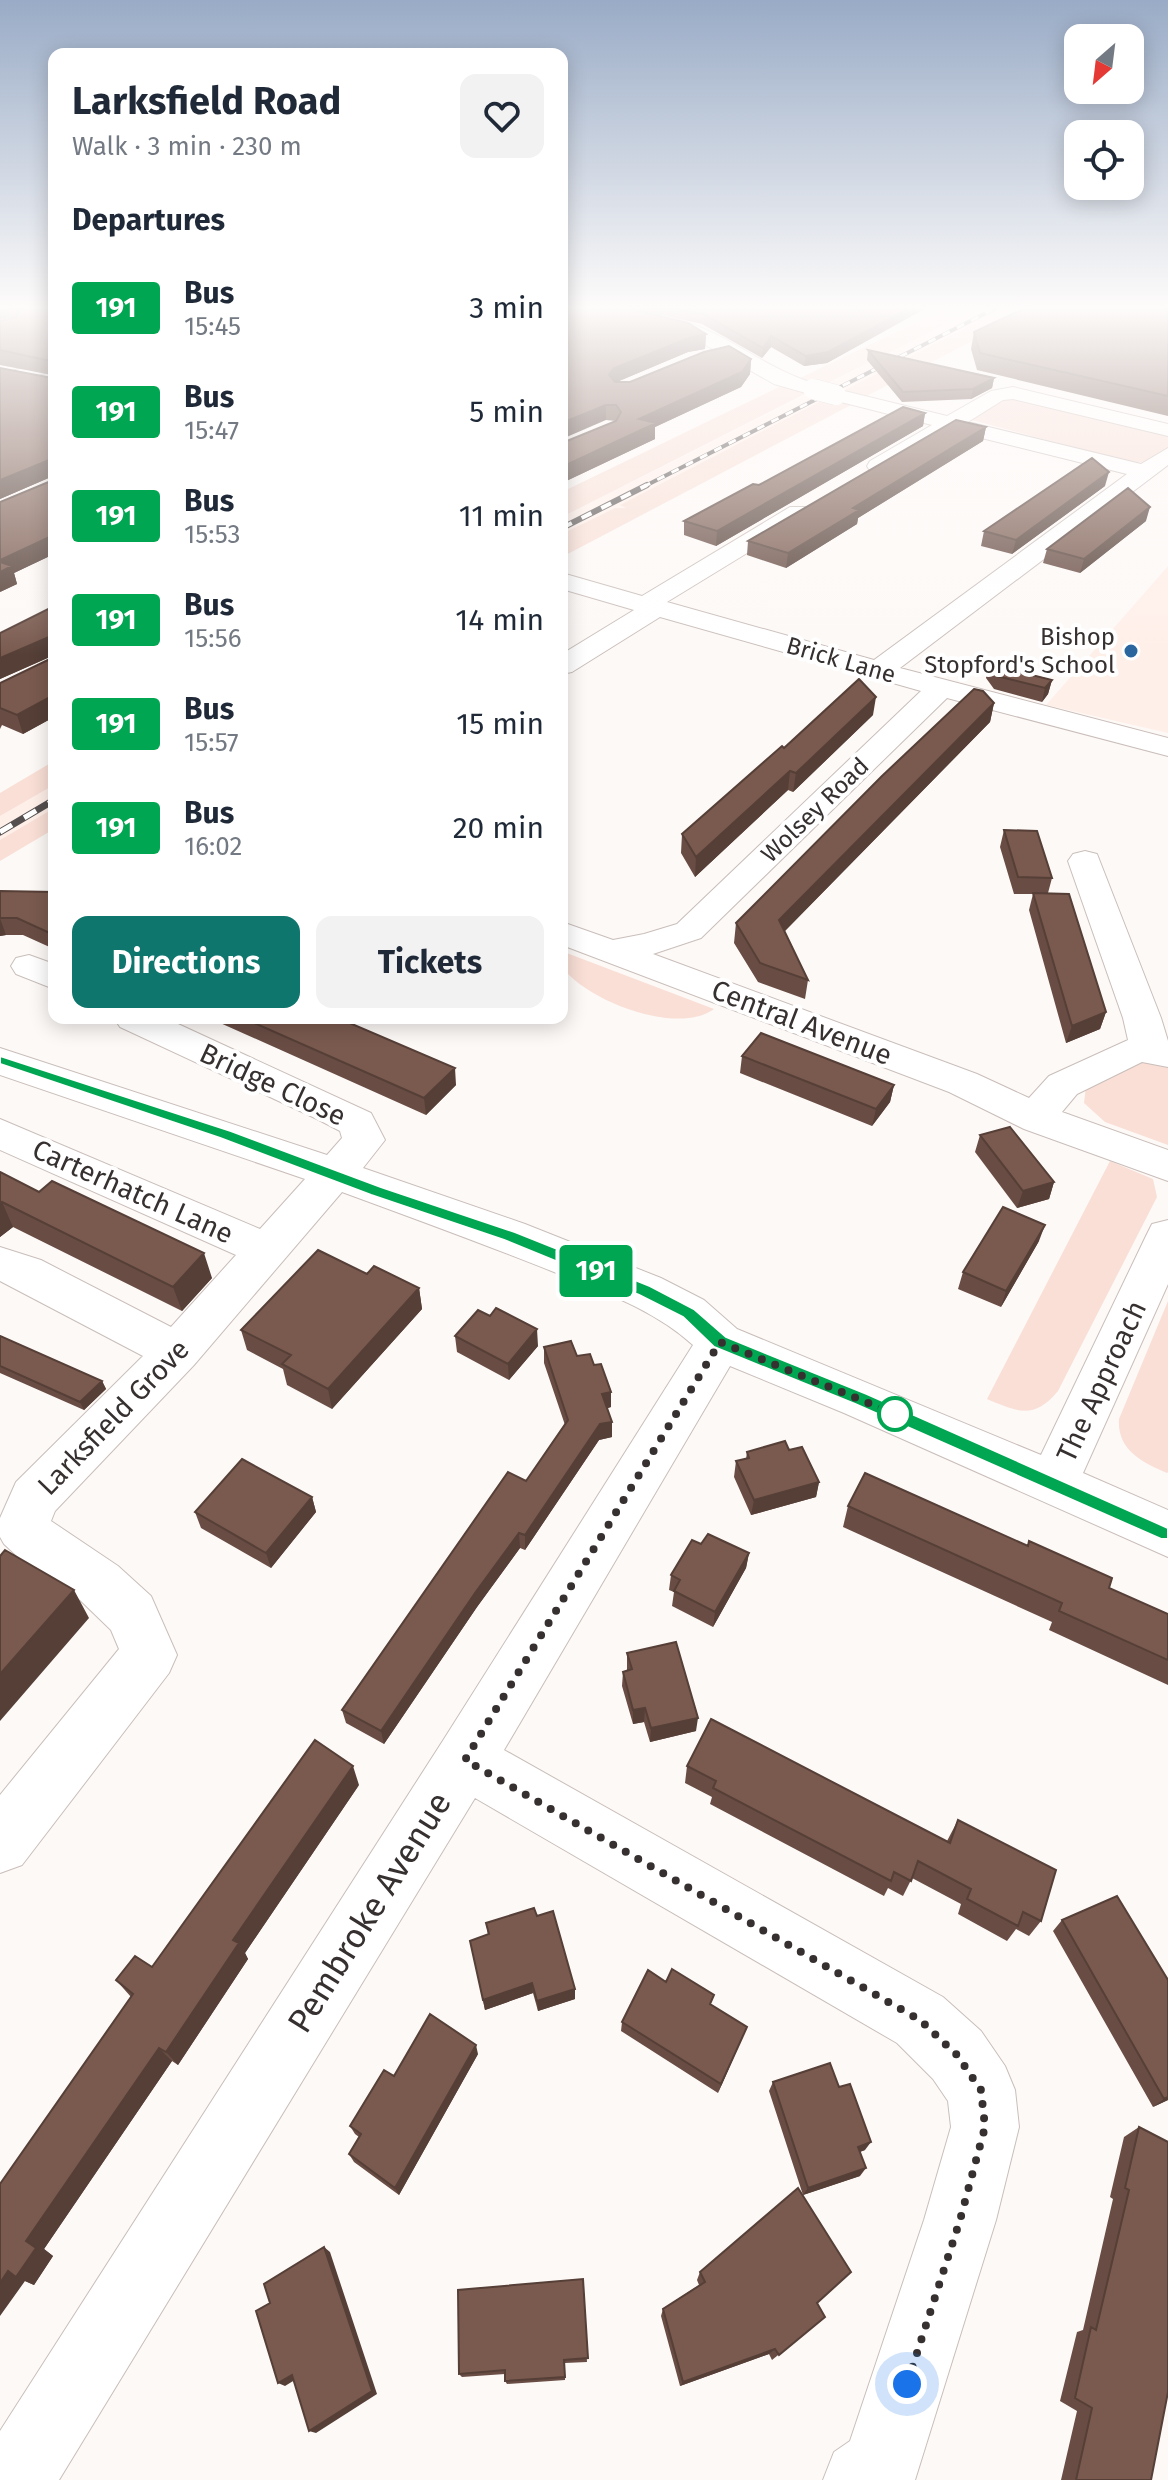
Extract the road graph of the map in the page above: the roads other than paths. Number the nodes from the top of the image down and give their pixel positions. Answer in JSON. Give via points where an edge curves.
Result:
{"nodes":[{"id":1,"x":948,"y":424,"type":"edge"},
{"id":2,"x":958,"y":424,"type":"edge"},
{"id":3,"x":1146,"y":424,"type":"edge"},
{"id":4,"x":1168,"y":430,"type":"edge"},
{"id":5,"x":1168,"y":455,"type":"edge"},
{"id":6,"x":1145,"y":472,"type":"junction"},
{"id":7,"x":856,"y":479,"type":"edge"},
{"id":8,"x":818,"y":501,"type":"edge"},
{"id":9,"x":568,"y":583,"type":"edge"},
{"id":10,"x":652,"y":606,"type":"junction"},
{"id":11,"x":568,"y":662,"type":"edge"},
{"id":12,"x":878,"y":671,"type":"junction"},
{"id":13,"x":941,"y":688,"type":"junction"},
{"id":14,"x":1168,"y":747,"type":"edge"},
{"id":15,"x":1085,"y":861,"type":"dead end"},
{"id":16,"x":689,"y":931,"type":"junction"},
{"id":17,"x":568,"y":935,"type":"edge"},
{"id":18,"x":611,"y":951,"type":"junction"},
{"id":19,"x":699,"y":984,"type":"junction"},
{"id":20,"x":146,"y":1024,"type":"edge"},
{"id":21,"x":1158,"y":1052,"type":"edge"},
{"id":22,"x":0,"y":1061,"type":"edge"},
{"id":23,"x":1038,"y":1119,"type":"junction"},
{"id":24,"x":0,"y":1133,"type":"edge"},
{"id":25,"x":1168,"y":1166,"type":"edge"},
{"id":26,"x":336,"y":1174,"type":"junction"},
{"id":27,"x":1168,"y":1236,"type":"edge"},
{"id":28,"x":266,"y":1250,"type":"junction"},
{"id":29,"x":0,"y":1264,"type":"edge"},
{"id":30,"x":720,"y":1342,"type":"junction"},
{"id":31,"x":177,"y":1352,"type":"junction"},
{"id":32,"x":1053,"y":1482,"type":"junction"},
{"id":33,"x":1168,"y":1534,"type":"edge"},
{"id":34,"x":465,"y":1760,"type":"junction"},
{"id":35,"x":0,"y":1843,"type":"edge"},
{"id":36,"x":14,"y":2480,"type":"edge"},
{"id":37,"x":862,"y":2480,"type":"edge"}],
"edges":[{"from":1,"to":7,"type":"street"},
{"from":2,"to":6,"type":"street"},
{"from":3,"to":4,"type":"street"},
{"from":5,"to":6,"type":"street"},
{"from":6,"to":12,"type":"street"},
{"from":8,"to":10,"type":"street","via":[[717,559]]},
{"from":9,"to":10,"type":"street","name":"Brick Lane"},
{"from":10,"to":11,"type":"street"},
{"from":10,"to":12,"type":"street","name":"Brick Lane"},
{"from":12,"to":13,"type":"street","name":"Brick Lane"},
{"from":13,"to":14,"type":"street","name":"Brick Lane"},
{"from":13,"to":16,"type":"street","name":"Wolsey Road"},
{"from":15,"to":21,"type":"street"},
{"from":16,"to":18,"type":"street","name":"Wolsey Road"},
{"from":16,"to":19,"type":"street","via":[[687,945]]},
{"from":17,"to":18,"type":"street","name":"Central Avenue"},
{"from":18,"to":19,"type":"street","name":"Central Avenue"},
{"from":19,"to":23,"type":"street","name":"Central Avenue","via":[[963,1083]]},
{"from":20,"to":26,"type":"street","name":"Bridge Close","via":[[357,1123],[364,1140]]},
{"from":21,"to":23,"type":"street","via":[[1134,1051],[1063,1085]]},
{"from":22,"to":26,"type":"street"},
{"from":23,"to":25,"type":"street","name":"Central Avenue"},
{"from":24,"to":28,"type":"street","name":"Carterhatch Lane"},
{"from":26,"to":28,"type":"street","name":"Larksfield Grove"},
{"from":26,"to":30,"type":"street","via":[[645,1290],[688,1313]]},
{"from":27,"to":32,"type":"street","name":"The Approach"},
{"from":28,"to":31,"type":"street","name":"Larksfield Grove"},
{"from":29,"to":31,"type":"street"},
{"from":30,"to":32,"type":"street"},
{"from":30,"to":34,"type":"street","name":"Pembroke Avenue"},
{"from":31,"to":35,"type":"street","name":"Larksfield Grove","via":[[34,1498],[22,1528],[99,1583],[132,1614],[149,1655]]},
{"from":32,"to":33,"type":"street"},
{"from":34,"to":36,"type":"street","name":"Pembroke Avenue"},
{"from":34,"to":37,"type":"street","via":[[920,2020],[957,2055],[981,2090],[985,2127],[960,2220],[881,2467]]}]}
